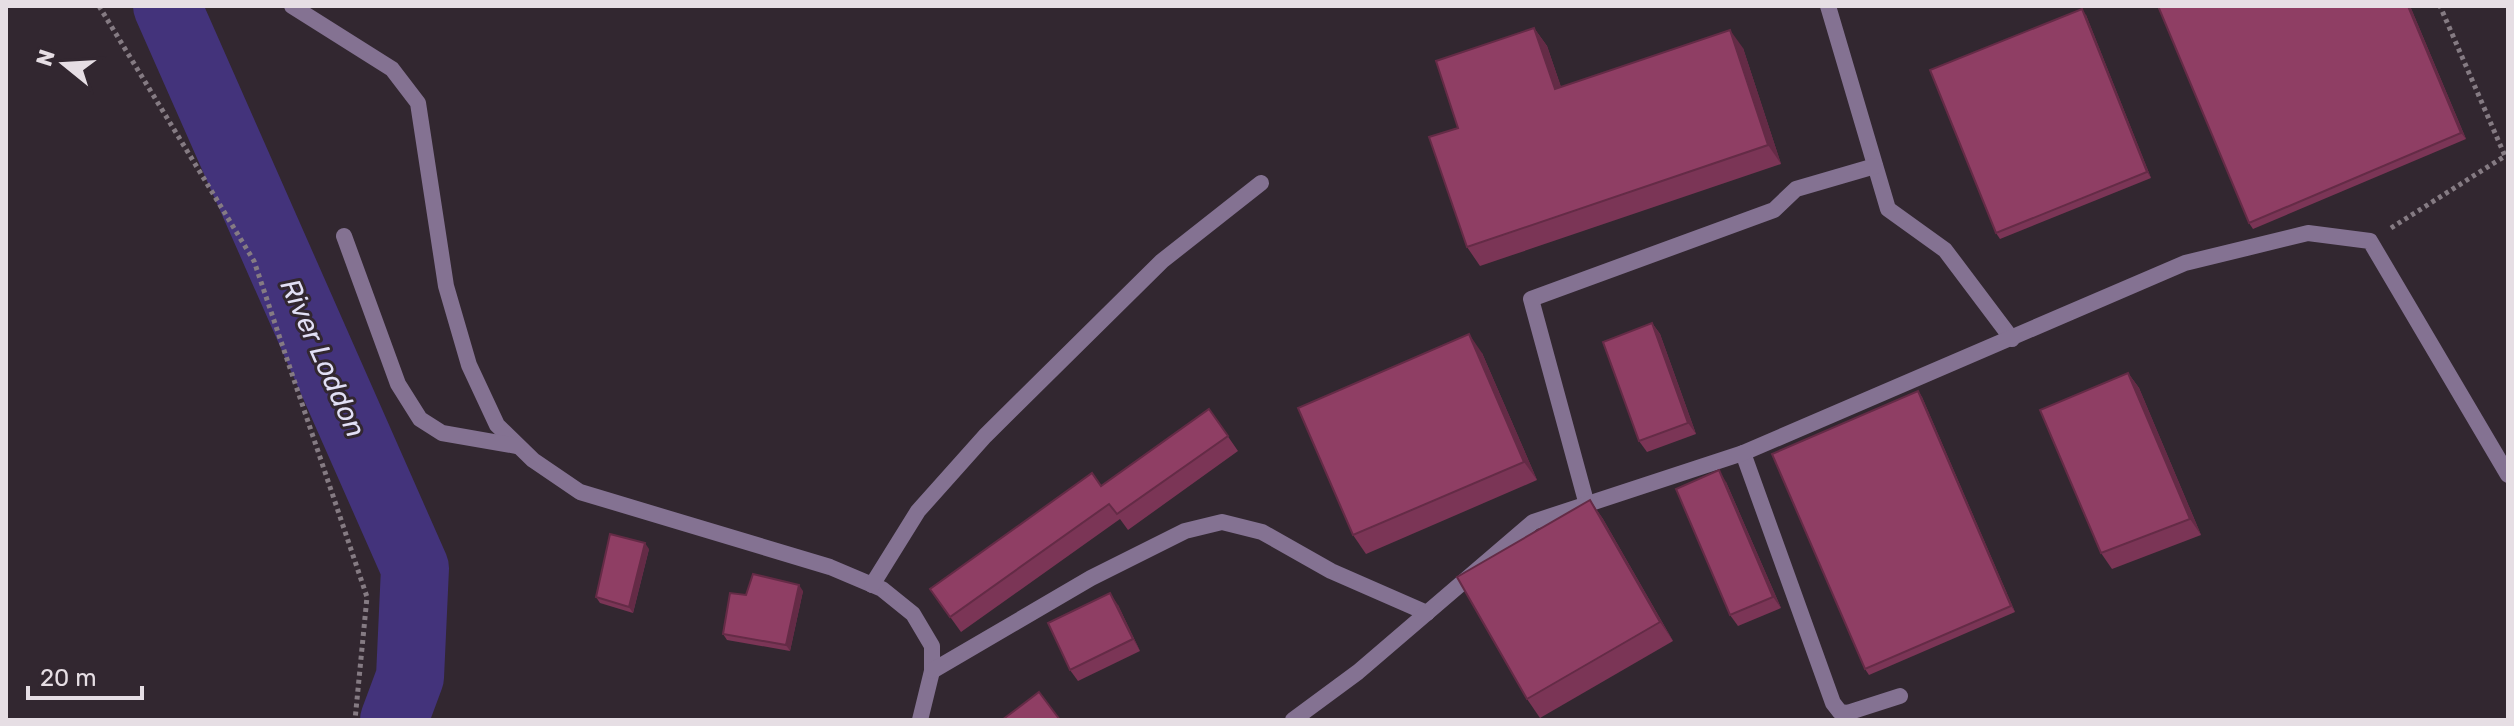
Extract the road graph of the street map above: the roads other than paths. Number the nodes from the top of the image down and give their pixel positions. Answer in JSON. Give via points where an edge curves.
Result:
{"nodes":[{"id":1,"x":292,"y":6,"type":"edge"},
{"id":2,"x":1828,"y":6,"type":"edge"},
{"id":3,"x":1875,"y":166,"type":"junction"},
{"id":4,"x":1261,"y":183,"type":"dead end"},
{"id":5,"x":344,"y":236,"type":"dead end"},
{"id":6,"x":2012,"y":339,"type":"junction"},
{"id":7,"x":519,"y":446,"type":"junction"},
{"id":8,"x":1743,"y":453,"type":"junction"},
{"id":9,"x":2508,"y":475,"type":"edge"},
{"id":10,"x":1587,"y":505,"type":"junction"},
{"id":11,"x":872,"y":585,"type":"junction"},
{"id":12,"x":1427,"y":613,"type":"junction"},
{"id":13,"x":932,"y":671,"type":"junction"},
{"id":14,"x":1900,"y":696,"type":"dead end"},
{"id":15,"x":920,"y":720,"type":"edge"},
{"id":16,"x":1293,"y":720,"type":"edge"}],
"edges":[{"from":1,"to":7,"type":"lane","via":[[392,69],[418,103],[446,286],[469,365],[497,425]]},
{"from":2,"to":3,"type":"lane"},
{"from":3,"to":6,"type":"lane","via":[[1888,209],[1945,250]]},
{"from":3,"to":10,"type":"lane","via":[[1796,189],[1774,210],[1531,299]]},
{"from":4,"to":11,"type":"lane","via":[[1162,261],[985,436],[918,511]]},
{"from":5,"to":7,"type":"lane","via":[[398,384],[420,419],[442,433]]},
{"from":6,"to":8,"type":"lane"},
{"from":6,"to":9,"type":"lane","via":[[2185,263],[2308,233],[2370,241]]},
{"from":7,"to":11,"type":"lane","via":[[580,492],[830,567]]},
{"from":8,"to":10,"type":"lane"},
{"from":8,"to":14,"type":"lane","via":[[1833,703],[1847,713]]},
{"from":10,"to":12,"type":"lane","via":[[1533,522]]},
{"from":11,"to":13,"type":"lane","via":[[913,614],[932,646]]},
{"from":12,"to":13,"type":"lane","via":[[1331,571],[1262,532],[1222,522],[1185,531],[1091,578]]},
{"from":12,"to":16,"type":"lane"},
{"from":13,"to":15,"type":"lane"}]}
